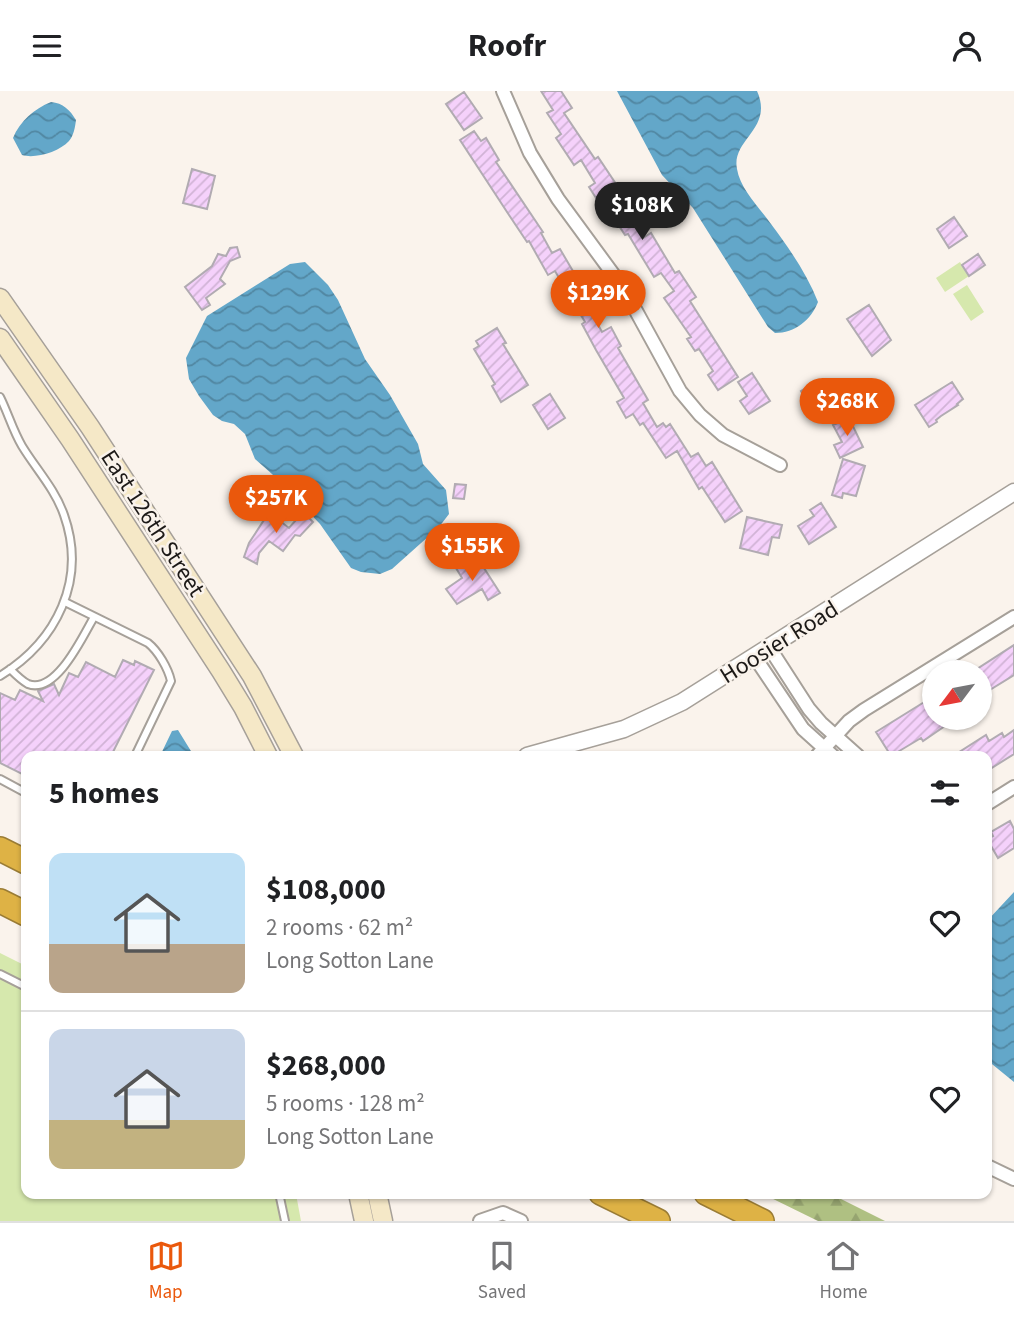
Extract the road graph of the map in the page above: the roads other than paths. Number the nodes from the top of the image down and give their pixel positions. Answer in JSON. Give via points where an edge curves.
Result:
{"nodes":[{"id":1,"x":503,"y":91,"type":"edge"},
{"id":2,"x":0,"y":298,"type":"edge"},
{"id":3,"x":0,"y":338,"type":"edge"},
{"id":4,"x":0,"y":397,"type":"edge"},
{"id":5,"x":780,"y":465,"type":"dead end"},
{"id":6,"x":1014,"y":492,"type":"edge"},
{"id":7,"x":65,"y":601,"type":"junction"},
{"id":8,"x":94,"y":617,"type":"junction"},
{"id":9,"x":1014,"y":617,"type":"edge"},
{"id":10,"x":769,"y":647,"type":"junction"},
{"id":11,"x":754,"y":656,"type":"junction"},
{"id":12,"x":10,"y":669,"type":"junction"},
{"id":13,"x":0,"y":676,"type":"edge"},
{"id":14,"x":834,"y":736,"type":"junction"},
{"id":15,"x":137,"y":751,"type":"edge"},
{"id":16,"x":265,"y":751,"type":"edge"},
{"id":17,"x":291,"y":751,"type":"edge"},
{"id":18,"x":546,"y":751,"type":"edge"},
{"id":19,"x":822,"y":751,"type":"edge"},
{"id":20,"x":826,"y":751,"type":"edge"},
{"id":21,"x":852,"y":751,"type":"edge"},
{"id":22,"x":0,"y":779,"type":"edge"},
{"id":23,"x":1014,"y":787,"type":"edge"},
{"id":24,"x":21,"y":790,"type":"edge"},
{"id":25,"x":992,"y":801,"type":"edge"},
{"id":26,"x":0,"y":849,"type":"edge"},
{"id":27,"x":21,"y":860,"type":"edge"},
{"id":28,"x":0,"y":901,"type":"edge"},
{"id":29,"x":21,"y":912,"type":"edge"},
{"id":30,"x":0,"y":974,"type":"edge"},
{"id":31,"x":21,"y":984,"type":"edge"},
{"id":32,"x":992,"y":1168,"type":"edge"},
{"id":33,"x":1014,"y":1179,"type":"edge"},
{"id":34,"x":280,"y":1199,"type":"edge"},
{"id":35,"x":359,"y":1199,"type":"edge"},
{"id":36,"x":378,"y":1199,"type":"edge"},
{"id":37,"x":613,"y":1199,"type":"edge"},
{"id":38,"x":718,"y":1199,"type":"edge"},
{"id":39,"x":285,"y":1221,"type":"edge"},
{"id":40,"x":364,"y":1221,"type":"edge"},
{"id":41,"x":383,"y":1221,"type":"edge"},
{"id":42,"x":480,"y":1221,"type":"edge"},
{"id":43,"x":521,"y":1221,"type":"edge"},
{"id":44,"x":658,"y":1221,"type":"edge"},
{"id":45,"x":762,"y":1221,"type":"edge"}],
"edges":[{"from":1,"to":5,"type":"street","via":[[541,171],[624,289],[680,391],[723,435]]},
{"from":2,"to":17,"type":"main road","name":"East 126th Street","via":[[252,676]]},
{"from":3,"to":16,"type":"main road","name":"East 126th Street","via":[[222,671]]},
{"from":4,"to":7,"type":"lane","via":[[18,439],[64,513],[72,556]]},
{"from":6,"to":10,"type":"street","name":"Hoosier Road"},
{"from":7,"to":8,"type":"lane"},
{"from":7,"to":12,"type":"lane","via":[[47,635]]},
{"from":8,"to":12,"type":"lane","via":[[63,668],[49,680],[28,684]]},
{"from":8,"to":15,"type":"lane","via":[[152,646],[170,674],[171,681]]},
{"from":9,"to":14,"type":"street","via":[[864,710]]},
{"from":10,"to":11,"type":"street","name":"Hoosier Road"},
{"from":10,"to":14,"type":"street","via":[[809,709]]},
{"from":11,"to":18,"type":"street","name":"Hoosier Road","via":[[646,720]]},
{"from":11,"to":19,"type":"street"},
{"from":12,"to":13,"type":"lane"},
{"from":14,"to":20,"type":"street"},
{"from":14,"to":21,"type":"street"},
{"from":22,"to":24,"type":"lane"},
{"from":23,"to":25,"type":"street"},
{"from":26,"to":27,"type":"highway"},
{"from":28,"to":29,"type":"highway"},
{"from":30,"to":31,"type":"lane"},
{"from":32,"to":33,"type":"street"},
{"from":34,"to":39,"type":"lane"},
{"from":35,"to":40,"type":"main road"},
{"from":36,"to":41,"type":"main road"},
{"from":37,"to":44,"type":"highway"},
{"from":38,"to":45,"type":"highway"},
{"from":42,"to":43,"type":"street","via":[[503,1213]]}]}
